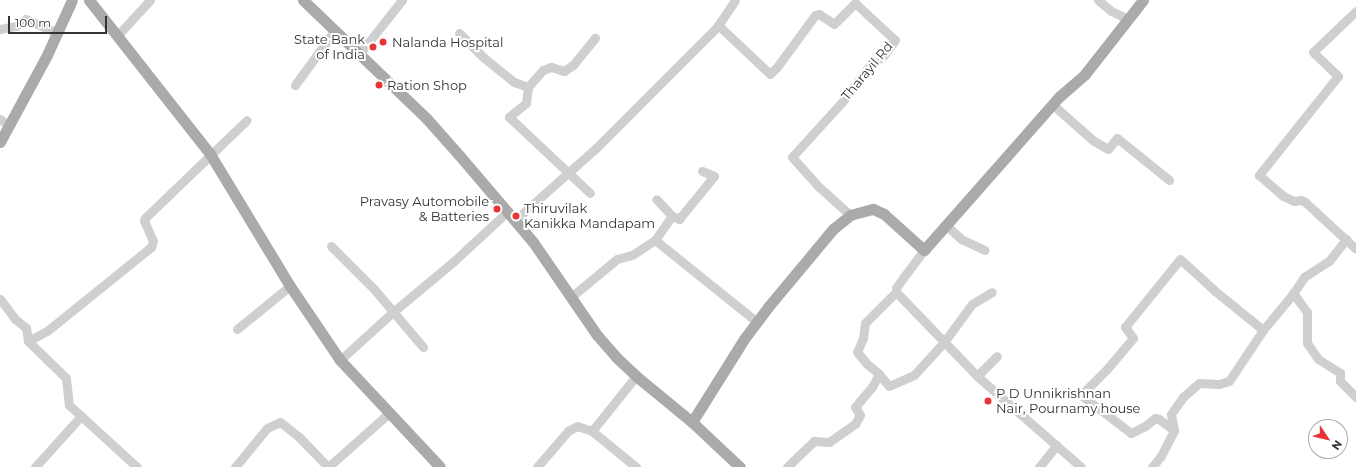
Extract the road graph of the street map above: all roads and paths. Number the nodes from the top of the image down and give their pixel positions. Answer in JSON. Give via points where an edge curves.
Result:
{"nodes":[{"id":1,"x":72,"y":0,"type":"edge"},
{"id":2,"x":89,"y":0,"type":"edge"},
{"id":3,"x":150,"y":0,"type":"edge"},
{"id":4,"x":303,"y":0,"type":"edge"},
{"id":5,"x":402,"y":0,"type":"edge"},
{"id":6,"x":735,"y":0,"type":"edge"},
{"id":7,"x":1098,"y":0,"type":"edge"},
{"id":8,"x":1143,"y":0,"type":"edge"},
{"id":9,"x":1356,"y":11,"type":"edge"},
{"id":10,"x":1128,"y":19,"type":"junction"},
{"id":11,"x":718,"y":25,"type":"junction"},
{"id":12,"x":0,"y":29,"type":"edge"},
{"id":13,"x":335,"y":30,"type":"junction"},
{"id":14,"x":57,"y":33,"type":"junction"},
{"id":15,"x":459,"y":34,"type":"dead end"},
{"id":16,"x":117,"y":36,"type":"junction"},
{"id":17,"x":595,"y":38,"type":"dead end"},
{"id":18,"x":360,"y":53,"type":"junction"},
{"id":19,"x":295,"y":85,"type":"dead end"},
{"id":20,"x":528,"y":87,"type":"junction"},
{"id":21,"x":1053,"y":104,"type":"junction"},
{"id":22,"x":247,"y":120,"type":"dead end"},
{"id":23,"x":4,"y":122,"type":"edge"},
{"id":24,"x":0,"y":142,"type":"edge"},
{"id":25,"x":210,"y":154,"type":"junction"},
{"id":26,"x":702,"y":171,"type":"dead end"},
{"id":27,"x":567,"y":173,"type":"junction"},
{"id":28,"x":1169,"y":180,"type":"dead end"},
{"id":29,"x":590,"y":193,"type":"dead end"},
{"id":30,"x":656,"y":199,"type":"dead end"},
{"id":31,"x":850,"y":215,"type":"junction"},
{"id":32,"x":511,"y":216,"type":"junction"},
{"id":33,"x":672,"y":216,"type":"junction"},
{"id":34,"x":946,"y":225,"type":"junction"},
{"id":35,"x":1346,"y":239,"type":"junction"},
{"id":36,"x":655,"y":240,"type":"junction"},
{"id":37,"x":332,"y":246,"type":"dead end"},
{"id":38,"x":1356,"y":249,"type":"edge"},
{"id":39,"x":924,"y":250,"type":"junction"},
{"id":40,"x":985,"y":250,"type":"dead end"},
{"id":41,"x":290,"y":286,"type":"junction"},
{"id":42,"x":896,"y":292,"type":"junction"},
{"id":43,"x":992,"y":292,"type":"dead end"},
{"id":44,"x":1293,"y":293,"type":"junction"},
{"id":45,"x":571,"y":297,"type":"junction"},
{"id":46,"x":0,"y":299,"type":"edge"},
{"id":47,"x":393,"y":312,"type":"junction"},
{"id":48,"x":757,"y":322,"type":"junction"},
{"id":49,"x":237,"y":329,"type":"dead end"},
{"id":50,"x":1263,"y":330,"type":"junction"},
{"id":51,"x":28,"y":341,"type":"junction"},
{"id":52,"x":944,"y":342,"type":"junction"},
{"id":53,"x":423,"y":347,"type":"dead end"},
{"id":54,"x":998,"y":356,"type":"dead end"},
{"id":55,"x":340,"y":360,"type":"junction"},
{"id":56,"x":879,"y":374,"type":"junction"},
{"id":57,"x":636,"y":376,"type":"junction"},
{"id":58,"x":977,"y":376,"type":"junction"},
{"id":59,"x":1356,"y":397,"type":"edge"},
{"id":60,"x":389,"y":413,"type":"junction"},
{"id":61,"x":81,"y":416,"type":"junction"},
{"id":62,"x":692,"y":422,"type":"junction"},
{"id":63,"x":1174,"y":430,"type":"junction"},
{"id":64,"x":592,"y":431,"type":"junction"},
{"id":65,"x":1057,"y":445,"type":"junction"},
{"id":66,"x":34,"y":467,"type":"edge"},
{"id":67,"x":137,"y":467,"type":"edge"},
{"id":68,"x":235,"y":467,"type":"edge"},
{"id":69,"x":328,"y":467,"type":"edge"},
{"id":70,"x":440,"y":467,"type":"edge"},
{"id":71,"x":537,"y":467,"type":"edge"},
{"id":72,"x":635,"y":467,"type":"edge"},
{"id":73,"x":740,"y":467,"type":"edge"},
{"id":74,"x":787,"y":467,"type":"edge"},
{"id":75,"x":1039,"y":467,"type":"edge"},
{"id":76,"x":1081,"y":467,"type":"edge"},
{"id":77,"x":1152,"y":467,"type":"edge"}],
"edges":[{"from":1,"to":14,"type":"main road"},
{"from":2,"to":16,"type":"main road"},
{"from":3,"to":16,"type":"street"},
{"from":4,"to":13,"type":"main road"},
{"from":5,"to":18,"type":"street"},
{"from":6,"to":11,"type":"street"},
{"from":7,"to":10,"type":"street","via":[[1111,11]]},
{"from":8,"to":10,"type":"main road"},
{"from":9,"to":35,"type":"street","via":[[1313,52],[1338,76],[1259,175],[1283,196],[1305,202]]},
{"from":10,"to":21,"type":"main road","via":[[1085,74]]},
{"from":11,"to":27,"type":"street","via":[[595,149]]},
{"from":11,"to":31,"type":"street","name":"Tharayil Rd","via":[[770,74],[815,15],[819,14],[834,24],[855,3],[895,40],[792,157],[818,186]]},
{"from":12,"to":14,"type":"street","via":[[16,26],[26,18]]},
{"from":13,"to":18,"type":"main road"},
{"from":13,"to":19,"type":"street"},
{"from":14,"to":23,"type":"main road"},
{"from":15,"to":20,"type":"street","via":[[514,82]]},
{"from":16,"to":25,"type":"main road"},
{"from":17,"to":20,"type":"street","via":[[573,65],[564,71],[551,67],[543,70]]},
{"from":18,"to":32,"type":"main road","via":[[427,119]]},
{"from":20,"to":27,"type":"street","via":[[526,103],[509,117]]},
{"from":21,"to":28,"type":"street","via":[[1094,141],[1108,149],[1117,138]]},
{"from":21,"to":34,"type":"main road"},
{"from":22,"to":25,"type":"street"},
{"from":23,"to":24,"type":"main road"},
{"from":25,"to":41,"type":"main road"},
{"from":25,"to":51,"type":"street","via":[[145,218],[153,241],[151,247],[47,331]]},
{"from":26,"to":33,"type":"street","via":[[714,176],[679,219]]},
{"from":27,"to":29,"type":"street"},
{"from":27,"to":32,"type":"street"},
{"from":30,"to":33,"type":"street"},
{"from":31,"to":39,"type":"main road","via":[[866,209],[881,212]]},
{"from":31,"to":48,"type":"main road","via":[[820,243]]},
{"from":32,"to":45,"type":"main road"},
{"from":32,"to":47,"type":"street"},
{"from":33,"to":36,"type":"street"},
{"from":34,"to":39,"type":"main road"},
{"from":34,"to":40,"type":"street","via":[[961,239]]},
{"from":35,"to":38,"type":"street"},
{"from":35,"to":44,"type":"street","via":[[1329,261],[1304,277]]},
{"from":36,"to":45,"type":"street","via":[[632,255],[617,259]]},
{"from":36,"to":48,"type":"street"},
{"from":37,"to":47,"type":"street"},
{"from":39,"to":42,"type":"street","via":[[896,288]]},
{"from":41,"to":49,"type":"street"},
{"from":41,"to":55,"type":"main road"},
{"from":42,"to":52,"type":"street"},
{"from":42,"to":56,"type":"street","via":[[865,323],[863,338],[857,352]]},
{"from":43,"to":52,"type":"street","via":[[972,304]]},
{"from":44,"to":50,"type":"street"},
{"from":44,"to":59,"type":"street","via":[[1307,312],[1307,343],[1318,359],[1340,374],[1340,380]]},
{"from":45,"to":57,"type":"main road","via":[[597,335]]},
{"from":46,"to":51,"type":"street","via":[[15,319],[26,328]]},
{"from":47,"to":53,"type":"street"},
{"from":47,"to":55,"type":"street"},
{"from":48,"to":62,"type":"main road"},
{"from":50,"to":63,"type":"street","via":[[1229,380],[1219,384],[1199,383],[1183,397],[1171,414]]},
{"from":50,"to":63,"type":"street","via":[[1180,259],[1125,327],[1133,338],[1081,395],[1131,433],[1155,418]]},
{"from":51,"to":61,"type":"street","via":[[66,378],[69,405]]},
{"from":52,"to":56,"type":"street","via":[[914,375],[889,386]]},
{"from":52,"to":58,"type":"street"},
{"from":54,"to":58,"type":"street"},
{"from":55,"to":60,"type":"main road"},
{"from":56,"to":74,"type":"street","via":[[855,408],[860,415],[855,424],[829,442],[814,441]]},
{"from":57,"to":62,"type":"main road"},
{"from":57,"to":64,"type":"street"},
{"from":58,"to":65,"type":"street"},
{"from":60,"to":69,"type":"street"},
{"from":60,"to":70,"type":"main road"},
{"from":61,"to":66,"type":"street"},
{"from":61,"to":67,"type":"street"},
{"from":62,"to":73,"type":"main road"},
{"from":63,"to":77,"type":"street","via":[[1161,456]]},
{"from":64,"to":71,"type":"street","via":[[582,426],[574,427]]},
{"from":64,"to":72,"type":"street"},
{"from":65,"to":75,"type":"street"},
{"from":65,"to":76,"type":"street"},
{"from":68,"to":69,"type":"street","via":[[267,428],[280,422],[299,437]]}]}
